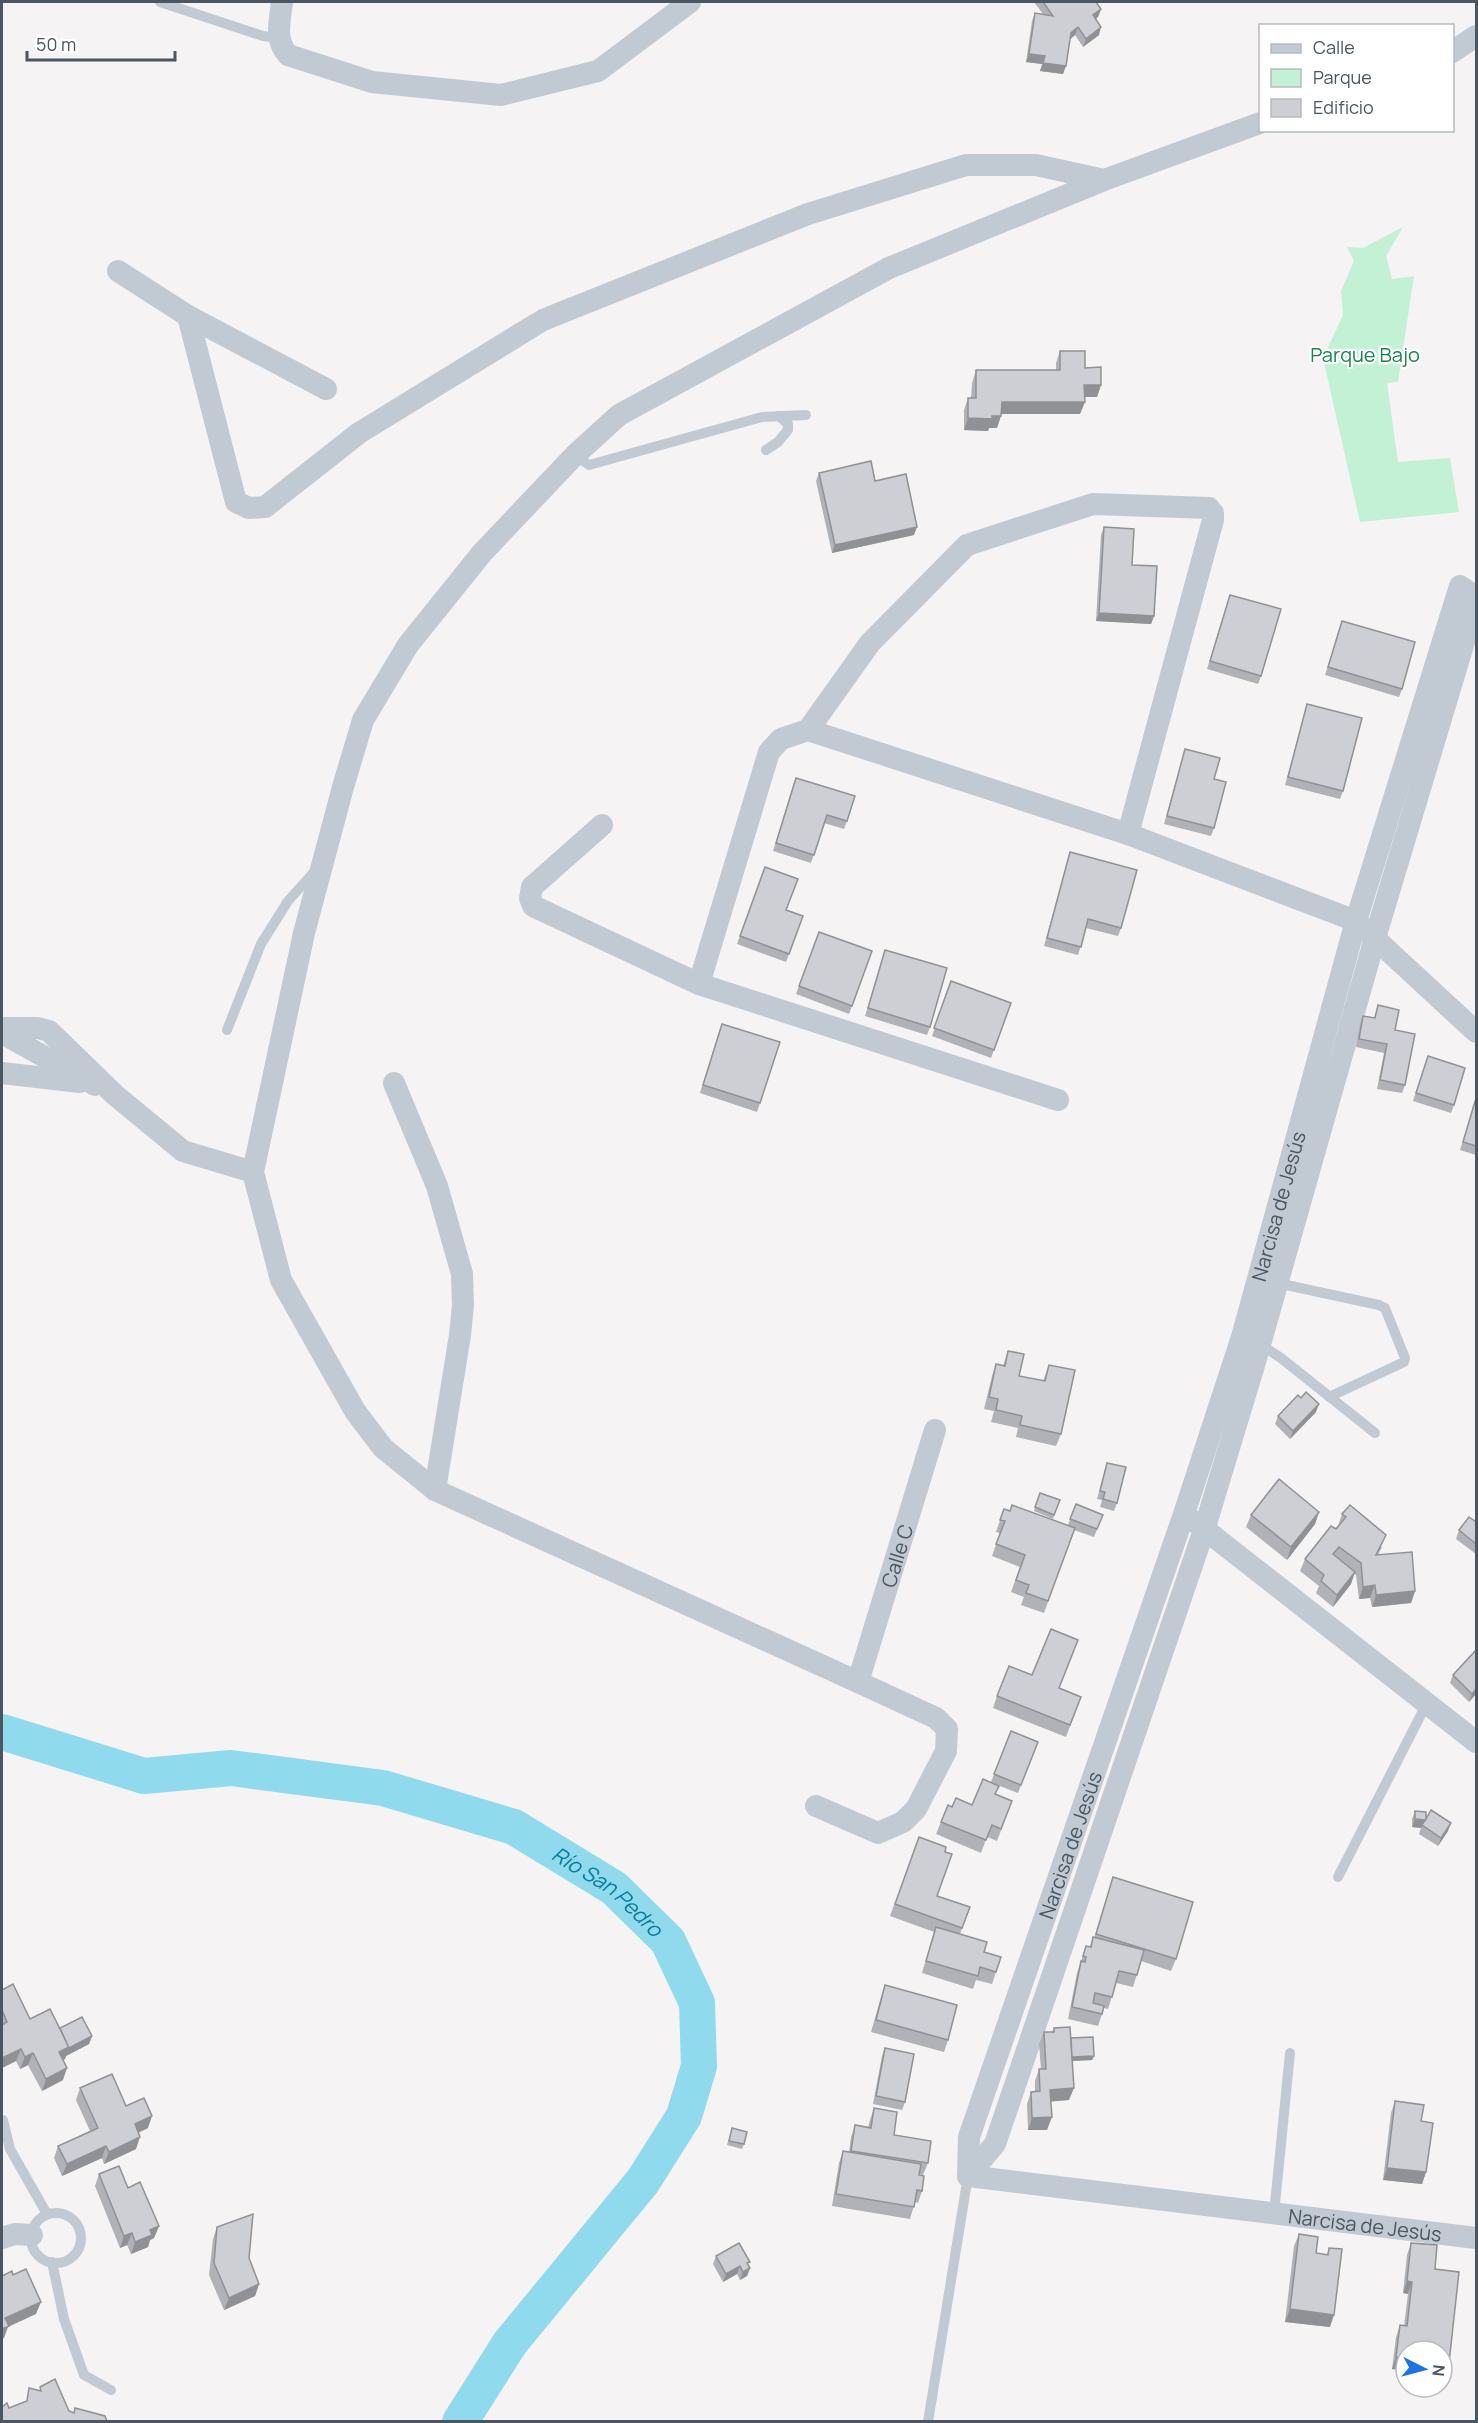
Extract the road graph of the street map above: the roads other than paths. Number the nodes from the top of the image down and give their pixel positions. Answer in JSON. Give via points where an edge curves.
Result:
{"nodes":[{"id":1,"x":160,"y":2,"type":"edge"},
{"id":2,"x":282,"y":2,"type":"edge"},
{"id":3,"x":690,"y":2,"type":"edge"},
{"id":4,"x":1476,"y":36,"type":"edge"},
{"id":5,"x":279,"y":38,"type":"junction"},
{"id":6,"x":1454,"y":51,"type":"edge"},
{"id":7,"x":1259,"y":123,"type":"edge"},
{"id":8,"x":1104,"y":180,"type":"junction"},
{"id":9,"x":118,"y":271,"type":"dead end"},
{"id":10,"x":188,"y":316,"type":"junction"},
{"id":11,"x":326,"y":389,"type":"dead end"},
{"id":12,"x":806,"y":415,"type":"dead end"},
{"id":13,"x":779,"y":416,"type":"junction"},
{"id":14,"x":766,"y":450,"type":"dead end"},
{"id":15,"x":574,"y":455,"type":"junction"},
{"id":16,"x":1468,"y":591,"type":"edge"},
{"id":17,"x":1476,"y":602,"type":"edge"},
{"id":18,"x":808,"y":730,"type":"junction"},
{"id":19,"x":602,"y":825,"type":"dead end"},
{"id":20,"x":1128,"y":834,"type":"junction"},
{"id":21,"x":321,"y":864,"type":"junction"},
{"id":22,"x":1356,"y":921,"type":"junction"},
{"id":23,"x":1375,"y":938,"type":"junction"},
{"id":24,"x":699,"y":984,"type":"junction"},
{"id":25,"x":227,"y":1030,"type":"dead end"},
{"id":26,"x":2,"y":1031,"type":"edge"},
{"id":27,"x":1476,"y":1032,"type":"edge"},
{"id":28,"x":2,"y":1073,"type":"edge"},
{"id":29,"x":90,"y":1083,"type":"junction"},
{"id":30,"x":394,"y":1083,"type":"dead end"},
{"id":31,"x":115,"y":1095,"type":"junction"},
{"id":32,"x":1058,"y":1100,"type":"dead end"},
{"id":33,"x":253,"y":1172,"type":"junction"},
{"id":34,"x":1277,"y":1282,"type":"junction"},
{"id":35,"x":1251,"y":1341,"type":"junction"},
{"id":36,"x":1329,"y":1397,"type":"junction"},
{"id":37,"x":935,"y":1430,"type":"dead end"},
{"id":38,"x":1375,"y":1433,"type":"dead end"},
{"id":39,"x":435,"y":1490,"type":"junction"},
{"id":40,"x":1184,"y":1514,"type":"junction"},
{"id":41,"x":1205,"y":1527,"type":"junction"},
{"id":42,"x":858,"y":1682,"type":"junction"},
{"id":43,"x":1427,"y":1702,"type":"junction"},
{"id":44,"x":1476,"y":1742,"type":"edge"},
{"id":45,"x":816,"y":1806,"type":"dead end"},
{"id":46,"x":1338,"y":1877,"type":"dead end"},
{"id":47,"x":1290,"y":2053,"type":"dead end"},
{"id":48,"x":3,"y":2120,"type":"dead end"},
{"id":49,"x":968,"y":2176,"type":"junction"},
{"id":50,"x":47,"y":2214,"type":"junction"},
{"id":51,"x":1274,"y":2214,"type":"junction"},
{"id":52,"x":32,"y":2235,"type":"junction"},
{"id":53,"x":2,"y":2238,"type":"edge"},
{"id":54,"x":1476,"y":2238,"type":"edge"},
{"id":55,"x":52,"y":2262,"type":"junction"},
{"id":56,"x":111,"y":2390,"type":"dead end"},
{"id":57,"x":928,"y":2421,"type":"edge"}],
"edges":[{"from":1,"to":5,"type":"lane"},
{"from":2,"to":5,"type":"street"},
{"from":3,"to":5,"type":"street","via":[[598,70],[501,95],[372,82],[288,55]]},
{"from":4,"to":6,"type":"street"},
{"from":7,"to":8,"type":"street"},
{"from":8,"to":10,"type":"street","via":[[1036,165],[966,165],[808,214],[543,320],[359,434],[265,507],[249,508],[236,502]]},
{"from":8,"to":15,"type":"street","via":[[889,268],[619,415]]},
{"from":9,"to":10,"type":"street"},
{"from":10,"to":11,"type":"street"},
{"from":12,"to":13,"type":"lane"},
{"from":13,"to":14,"type":"lane","via":[[788,424],[788,430]]},
{"from":13,"to":15,"type":"lane","via":[[750,420],[589,465]]},
{"from":15,"to":21,"type":"street","via":[[482,553],[408,645],[363,720]]},
{"from":16,"to":22,"type":"street","name":"Narcisa de Jesús"},
{"from":17,"to":23,"type":"street","name":"Narcisa de Jesús"},
{"from":18,"to":20,"type":"street"},
{"from":18,"to":20,"type":"street","via":[[870,643],[967,545],[1093,504],[1209,508],[1214,520]]},
{"from":18,"to":24,"type":"street","via":[[781,739],[769,752]]},
{"from":19,"to":24,"type":"street","via":[[532,887],[533,906]]},
{"from":20,"to":22,"type":"street"},
{"from":21,"to":25,"type":"lane","via":[[288,901],[261,944]]},
{"from":21,"to":33,"type":"street"},
{"from":22,"to":23,"type":"street"},
{"from":22,"to":35,"type":"street","name":"Narcisa de Jesús"},
{"from":23,"to":27,"type":"street"},
{"from":23,"to":34,"type":"street","name":"Narcisa de Jesús"},
{"from":24,"to":32,"type":"street"},
{"from":26,"to":29,"type":"street"},
{"from":26,"to":31,"type":"street","via":[[49,1030]]},
{"from":28,"to":29,"type":"street"},
{"from":29,"to":31,"type":"street"},
{"from":30,"to":39,"type":"street","via":[[437,1186],[462,1274],[460,1335]]},
{"from":31,"to":33,"type":"street","via":[[183,1151]]},
{"from":33,"to":39,"type":"street","via":[[282,1280],[355,1411],[383,1448]]},
{"from":34,"to":35,"type":"street","name":"Narcisa de Jesús"},
{"from":34,"to":36,"type":"lane","via":[[1385,1308],[1404,1362]]},
{"from":35,"to":36,"type":"lane","via":[[1281,1358]]},
{"from":35,"to":40,"type":"street","name":"Narcisa de Jesús"},
{"from":35,"to":41,"type":"street","name":"Narcisa de Jesús"},
{"from":36,"to":38,"type":"lane"},
{"from":37,"to":42,"type":"street","name":"Calle C"},
{"from":39,"to":42,"type":"street"},
{"from":40,"to":41,"type":"street"},
{"from":40,"to":49,"type":"street","name":"Narcisa de Jesús","via":[[969,2137]]},
{"from":41,"to":43,"type":"street"},
{"from":41,"to":49,"type":"street","name":"Narcisa de Jesús","via":[[995,2144]]},
{"from":42,"to":45,"type":"street","via":[[936,1718],[946,1729],[946,1751],[916,1809],[903,1822],[878,1833]]},
{"from":43,"to":44,"type":"street"},
{"from":43,"to":46,"type":"lane"},
{"from":47,"to":51,"type":"lane"},
{"from":48,"to":50,"type":"lane","via":[[10,2149]]},
{"from":49,"to":51,"type":"street","name":"Narcisa de Jesús"},
{"from":49,"to":57,"type":"lane"},
{"from":50,"to":52,"type":"lane"},
{"from":50,"to":55,"type":"lane","via":[[65,2214],[73,2219],[81,2235],[76,2252],[61,2262]]},
{"from":51,"to":54,"type":"street","name":"Narcisa de Jesús"},
{"from":52,"to":53,"type":"street"},
{"from":52,"to":55,"type":"lane","via":[[36,2253]]},
{"from":55,"to":56,"type":"lane","via":[[64,2319],[84,2375]]}]}
